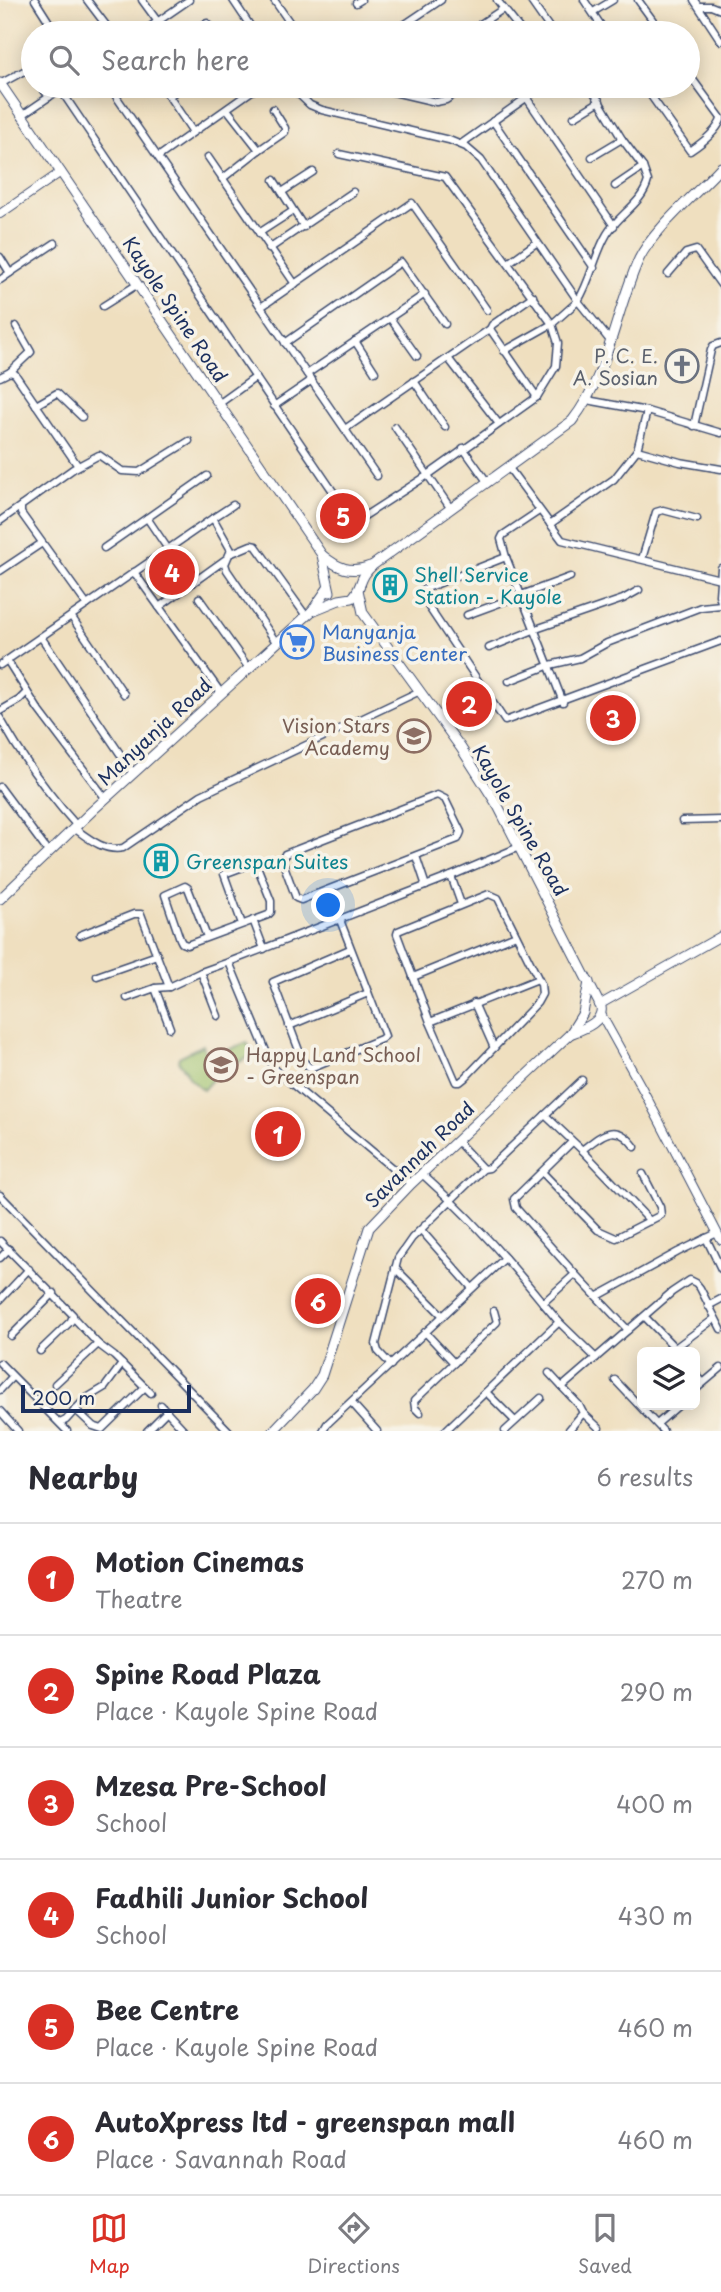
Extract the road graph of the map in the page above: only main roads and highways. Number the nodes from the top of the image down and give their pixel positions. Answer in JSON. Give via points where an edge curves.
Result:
{"nodes":[{"id":1,"x":0,"y":84,"type":"edge"},
{"id":2,"x":721,"y":167,"type":"edge"},
{"id":3,"x":322,"y":555,"type":"junction"},
{"id":4,"x":373,"y":565,"type":"junction"},
{"id":5,"x":347,"y":570,"type":"junction"},
{"id":6,"x":328,"y":586,"type":"junction"},
{"id":7,"x":358,"y":588,"type":"junction"},
{"id":8,"x":341,"y":600,"type":"junction"},
{"id":9,"x":312,"y":611,"type":"junction"},
{"id":10,"x":363,"y":613,"type":"junction"},
{"id":11,"x":0,"y":899,"type":"edge"},
{"id":12,"x":589,"y":982,"type":"junction"},
{"id":13,"x":599,"y":1005,"type":"junction"},
{"id":14,"x":584,"y":1010,"type":"junction"},
{"id":15,"x":592,"y":1021,"type":"junction"},
{"id":16,"x":570,"y":1034,"type":"junction"},
{"id":17,"x":273,"y":1431,"type":"edge"}],
"edges":[{"from":1,"to":3,"type":"main road","name":"Kayole Spine Road"},
{"from":2,"to":4,"type":"main road","via":[[646,248],[587,400],[567,426]]},
{"from":3,"to":5,"type":"main road"},
{"from":3,"to":6,"type":"main road"},
{"from":4,"to":5,"type":"main road"},
{"from":4,"to":7,"type":"main road"},
{"from":5,"to":6,"type":"main road","via":[[334,573]]},
{"from":5,"to":7,"type":"main road","via":[[356,577]]},
{"from":6,"to":8,"type":"main road","via":[[332,596]]},
{"from":6,"to":9,"type":"main road","name":"Manyanja Road"},
{"from":7,"to":8,"type":"main road","via":[[352,598]]},
{"from":7,"to":10,"type":"main road"},
{"from":8,"to":9,"type":"main road"},
{"from":8,"to":10,"type":"main road"},
{"from":9,"to":11,"type":"main road","name":"Manyanja Road"},
{"from":10,"to":12,"type":"main road","name":"Kayole Spine Road","via":[[477,772]]},
{"from":12,"to":13,"type":"main road","name":"Kayole Spine Road"},
{"from":12,"to":14,"type":"main road"},
{"from":13,"to":14,"type":"main road","via":[[590,1003]]},
{"from":13,"to":15,"type":"main road","via":[[602,1016]]},
{"from":14,"to":15,"type":"main road"},
{"from":14,"to":16,"type":"main road","name":"Savannah Road"},
{"from":15,"to":16,"type":"main road","name":"Savannah Road"},
{"from":16,"to":17,"type":"main road","name":"Savannah Road","via":[[375,1220],[365,1237],[322,1376]]}]}
